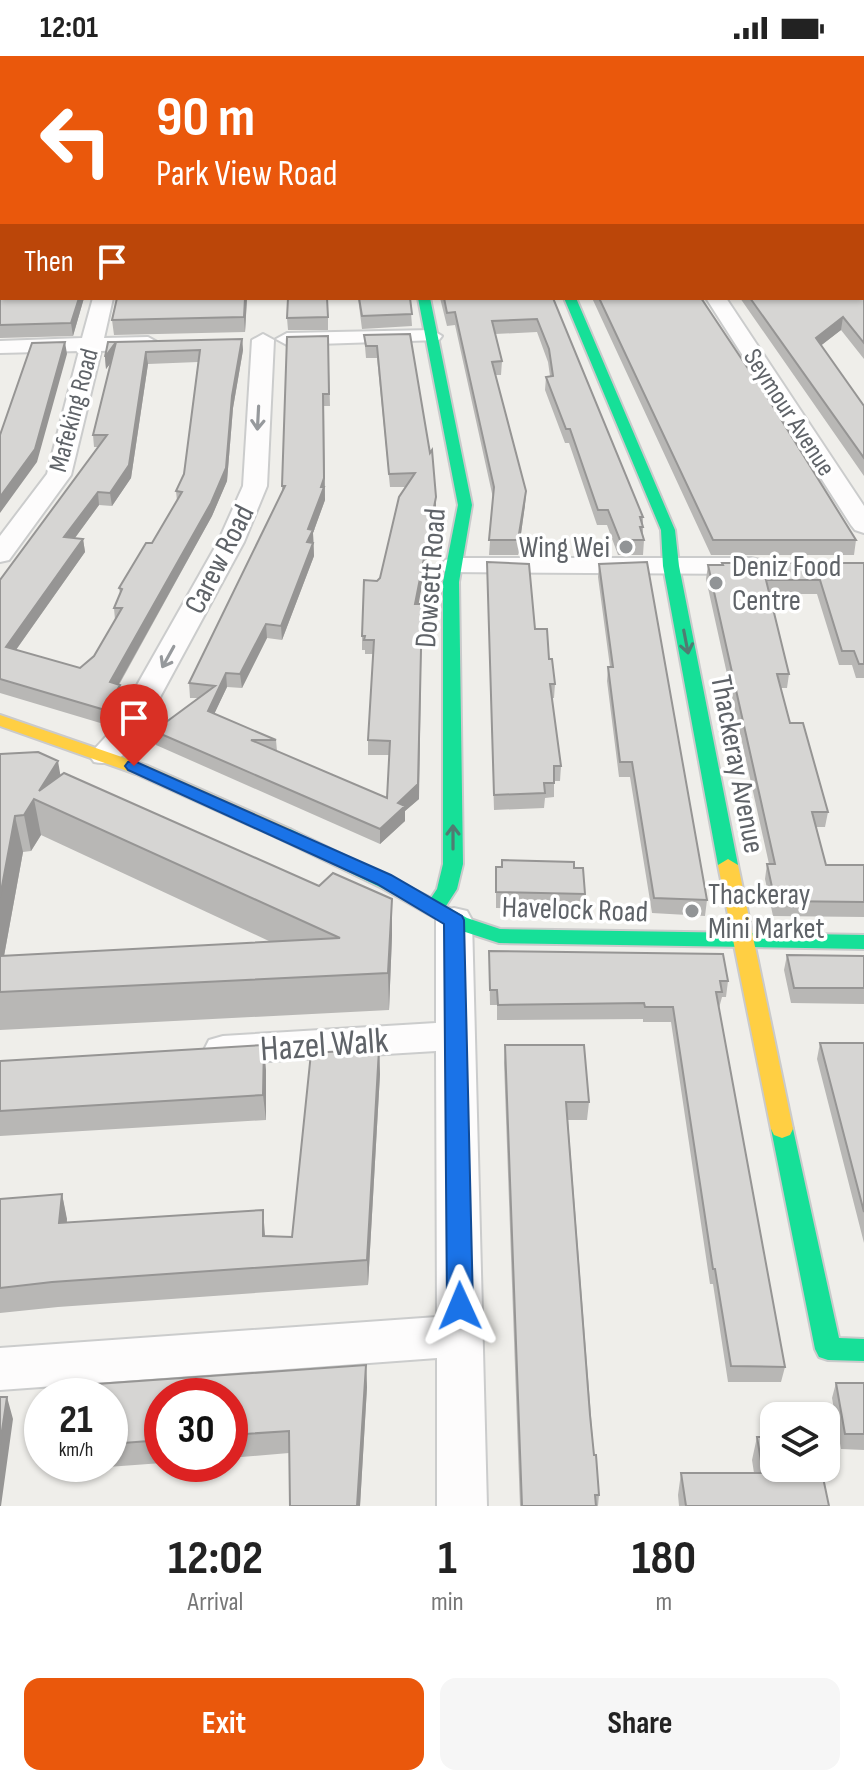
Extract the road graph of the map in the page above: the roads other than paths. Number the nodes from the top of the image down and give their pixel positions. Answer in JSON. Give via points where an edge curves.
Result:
{"nodes":[{"id":1,"x":103,"y":300,"type":"edge"},
{"id":2,"x":424,"y":300,"type":"edge"},
{"id":3,"x":571,"y":300,"type":"edge"},
{"id":4,"x":717,"y":300,"type":"edge"},
{"id":5,"x":432,"y":336,"type":"junction"},
{"id":6,"x":165,"y":343,"type":"edge"},
{"id":7,"x":92,"y":345,"type":"junction"},
{"id":8,"x":0,"y":347,"type":"edge"},
{"id":9,"x":864,"y":525,"type":"edge"},
{"id":10,"x":0,"y":554,"type":"edge"},
{"id":11,"x":454,"y":566,"type":"junction"},
{"id":12,"x":671,"y":566,"type":"junction"},
{"id":13,"x":775,"y":566,"type":"edge"},
{"id":14,"x":0,"y":720,"type":"edge"},
{"id":15,"x":105,"y":755,"type":"junction"},
{"id":16,"x":444,"y":915,"type":"junction"},
{"id":17,"x":743,"y":941,"type":"junction"},
{"id":18,"x":864,"y":942,"type":"edge"},
{"id":19,"x":456,"y":1037,"type":"junction"},
{"id":20,"x":189,"y":1052,"type":"edge"},
{"id":21,"x":460,"y":1336,"type":"junction"},
{"id":22,"x":864,"y":1350,"type":"edge"},
{"id":23,"x":0,"y":1369,"type":"edge"},
{"id":24,"x":462,"y":1506,"type":"edge"}],
"edges":[{"from":1,"to":7,"type":"street","name":"Mafeking Road"},
{"from":2,"to":5,"type":"main road","name":"Dowsett Road"},
{"from":3,"to":12,"type":"main road","name":"Thackeray Avenue","via":[[668,530]]},
{"from":4,"to":9,"type":"street","name":"Seymour Avenue"},
{"from":5,"to":11,"type":"main road","name":"Dowsett Road","via":[[464,501]]},
{"from":5,"to":15,"type":"street","name":"Carew Road","one_way":true,"via":[[250,340],[255,486],[216,570],[124,736]]},
{"from":6,"to":7,"type":"street"},
{"from":7,"to":8,"type":"street"},
{"from":7,"to":10,"type":"street","name":"Mafeking Road","via":[[59,475]]},
{"from":11,"to":12,"type":"street"},
{"from":16,"to":11,"type":"main road","name":"Dowsett Road","one_way":true,"via":[[453,864]]},
{"from":12,"to":13,"type":"street"},
{"from":12,"to":17,"type":"main road","name":"Thackeray Avenue","one_way":true},
{"from":14,"to":15,"type":"main road","name":"Havelock Road"},
{"from":15,"to":16,"type":"main road","name":"Havelock Road","via":[[384,880]]},
{"from":16,"to":17,"type":"main road","name":"Havelock Road","via":[[502,937]]},
{"from":16,"to":19,"type":"street"},
{"from":17,"to":18,"type":"main road","name":"Havelock Road"},
{"from":17,"to":22,"type":"main road","name":"Thackeray Avenue","via":[[828,1349]]},
{"from":19,"to":20,"type":"street","name":"Hazel Walk"},
{"from":19,"to":21,"type":"street"},
{"from":21,"to":23,"type":"street"},
{"from":21,"to":24,"type":"street"}]}
